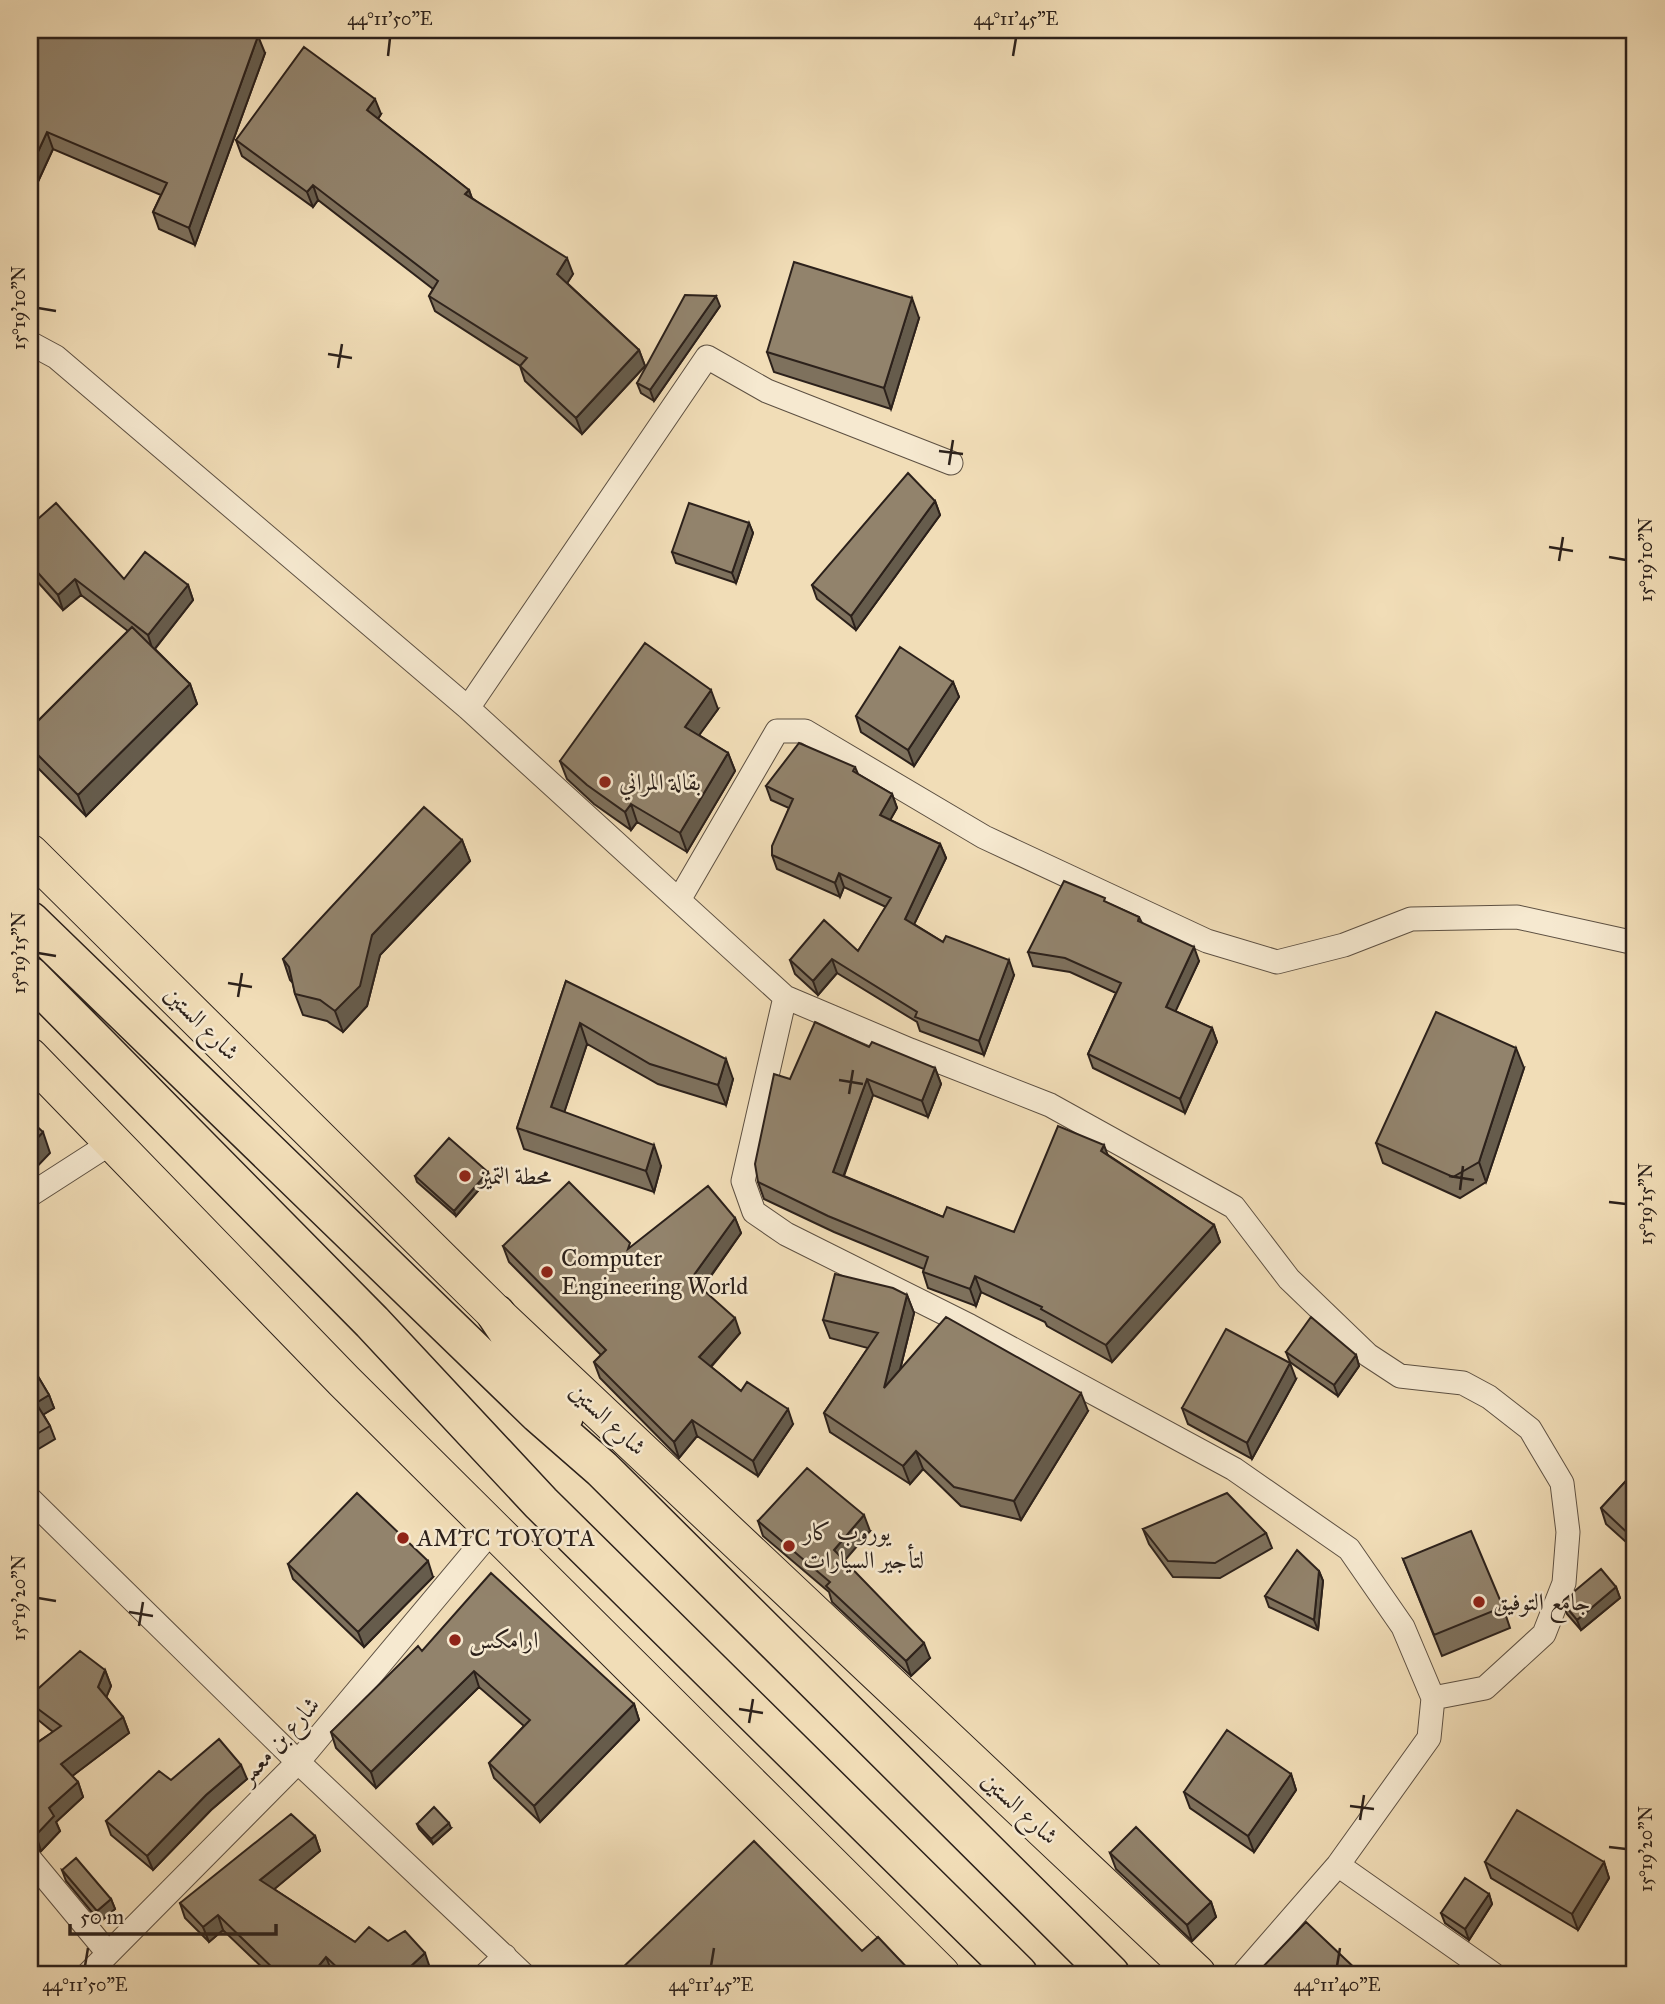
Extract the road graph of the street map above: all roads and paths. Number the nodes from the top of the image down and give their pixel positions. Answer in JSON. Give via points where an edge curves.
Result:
{"nodes":[{"id":1,"x":30,"y":343,"type":"edge"},
{"id":2,"x":951,"y":463,"type":"dead end"},
{"id":3,"x":468,"y":708,"type":"junction"},
{"id":4,"x":30,"y":853,"type":"edge"},
{"id":5,"x":679,"y":900,"type":"junction"},
{"id":6,"x":30,"y":921,"type":"edge"},
{"id":7,"x":1635,"y":943,"type":"edge"},
{"id":8,"x":30,"y":976,"type":"edge"},
{"id":9,"x":785,"y":997,"type":"junction"},
{"id":10,"x":30,"y":1057,"type":"edge"},
{"id":11,"x":114,"y":1141,"type":"junction"},
{"id":12,"x":30,"y":1195,"type":"edge"},
{"id":13,"x":496,"y":1314,"type":"junction"},
{"id":14,"x":602,"y":1469,"type":"junction"},
{"id":15,"x":30,"y":1499,"type":"edge"},
{"id":16,"x":494,"y":1528,"type":"junction"},
{"id":17,"x":1433,"y":1698,"type":"junction"},
{"id":18,"x":298,"y":1762,"type":"junction"},
{"id":19,"x":30,"y":1859,"type":"edge"},
{"id":20,"x":1338,"y":1865,"type":"junction"},
{"id":21,"x":108,"y":1953,"type":"junction"},
{"id":22,"x":505,"y":1956,"type":"junction"},
{"id":23,"x":88,"y":1974,"type":"edge"},
{"id":24,"x":486,"y":1974,"type":"edge"},
{"id":25,"x":523,"y":1974,"type":"edge"},
{"id":26,"x":941,"y":1974,"type":"edge"},
{"id":27,"x":1018,"y":1974,"type":"edge"},
{"id":28,"x":1110,"y":1974,"type":"edge"},
{"id":29,"x":1197,"y":1974,"type":"edge"},
{"id":30,"x":1243,"y":1974,"type":"edge"},
{"id":31,"x":1493,"y":1974,"type":"edge"}],
"edges":[{"from":1,"to":3,"type":"street","via":[[57,357]]},
{"from":2,"to":3,"type":"street","via":[[767,391],[707,357]]},
{"from":3,"to":5,"type":"street"},
{"from":4,"to":13,"type":"main road","name":"شارع الستين"},
{"from":5,"to":7,"type":"street","via":[[777,731],[791,729],[805,731],[984,836],[1207,942],[1278,962],[1344,946],[1411,919],[1517,917]]},
{"from":5,"to":9,"type":"street"},
{"from":6,"to":14,"type":"highway","name":"شارع الستين","via":[[539,1414]]},
{"from":8,"to":27,"type":"highway","via":[[372,1322],[541,1503]]},
{"from":9,"to":17,"type":"street","via":[[743,1181],[754,1212],[786,1234],[970,1326],[1234,1469],[1349,1549],[1403,1627]]},
{"from":9,"to":17,"type":"street","via":[[1050,1105],[1234,1207],[1289,1279],[1368,1355],[1400,1376],[1463,1383],[1530,1429],[1562,1483],[1568,1532],[1564,1583],[1544,1634],[1485,1688]]},
{"from":10,"to":11,"type":"main road"},
{"from":11,"to":12,"type":"street"},
{"from":11,"to":16,"type":"main road","via":[[344,1381]]},
{"from":13,"to":14,"type":"highway"},
{"from":13,"to":29,"type":"main road","name":"شارع الستين"},
{"from":14,"to":28,"type":"highway","name":"شارع الستين"},
{"from":15,"to":18,"type":"street"},
{"from":16,"to":18,"type":"street","name":"شارع بن معمر"},
{"from":16,"to":26,"type":"main road"},
{"from":17,"to":20,"type":"street","via":[[1429,1738]]},
{"from":18,"to":21,"type":"street","name":"شارع بن معمر"},
{"from":18,"to":22,"type":"street"},
{"from":19,"to":21,"type":"street"},
{"from":20,"to":30,"type":"street"},
{"from":20,"to":31,"type":"street"},
{"from":21,"to":23,"type":"street","name":"شارع بن معمر"},
{"from":22,"to":24,"type":"street"},
{"from":22,"to":25,"type":"street"}]}
